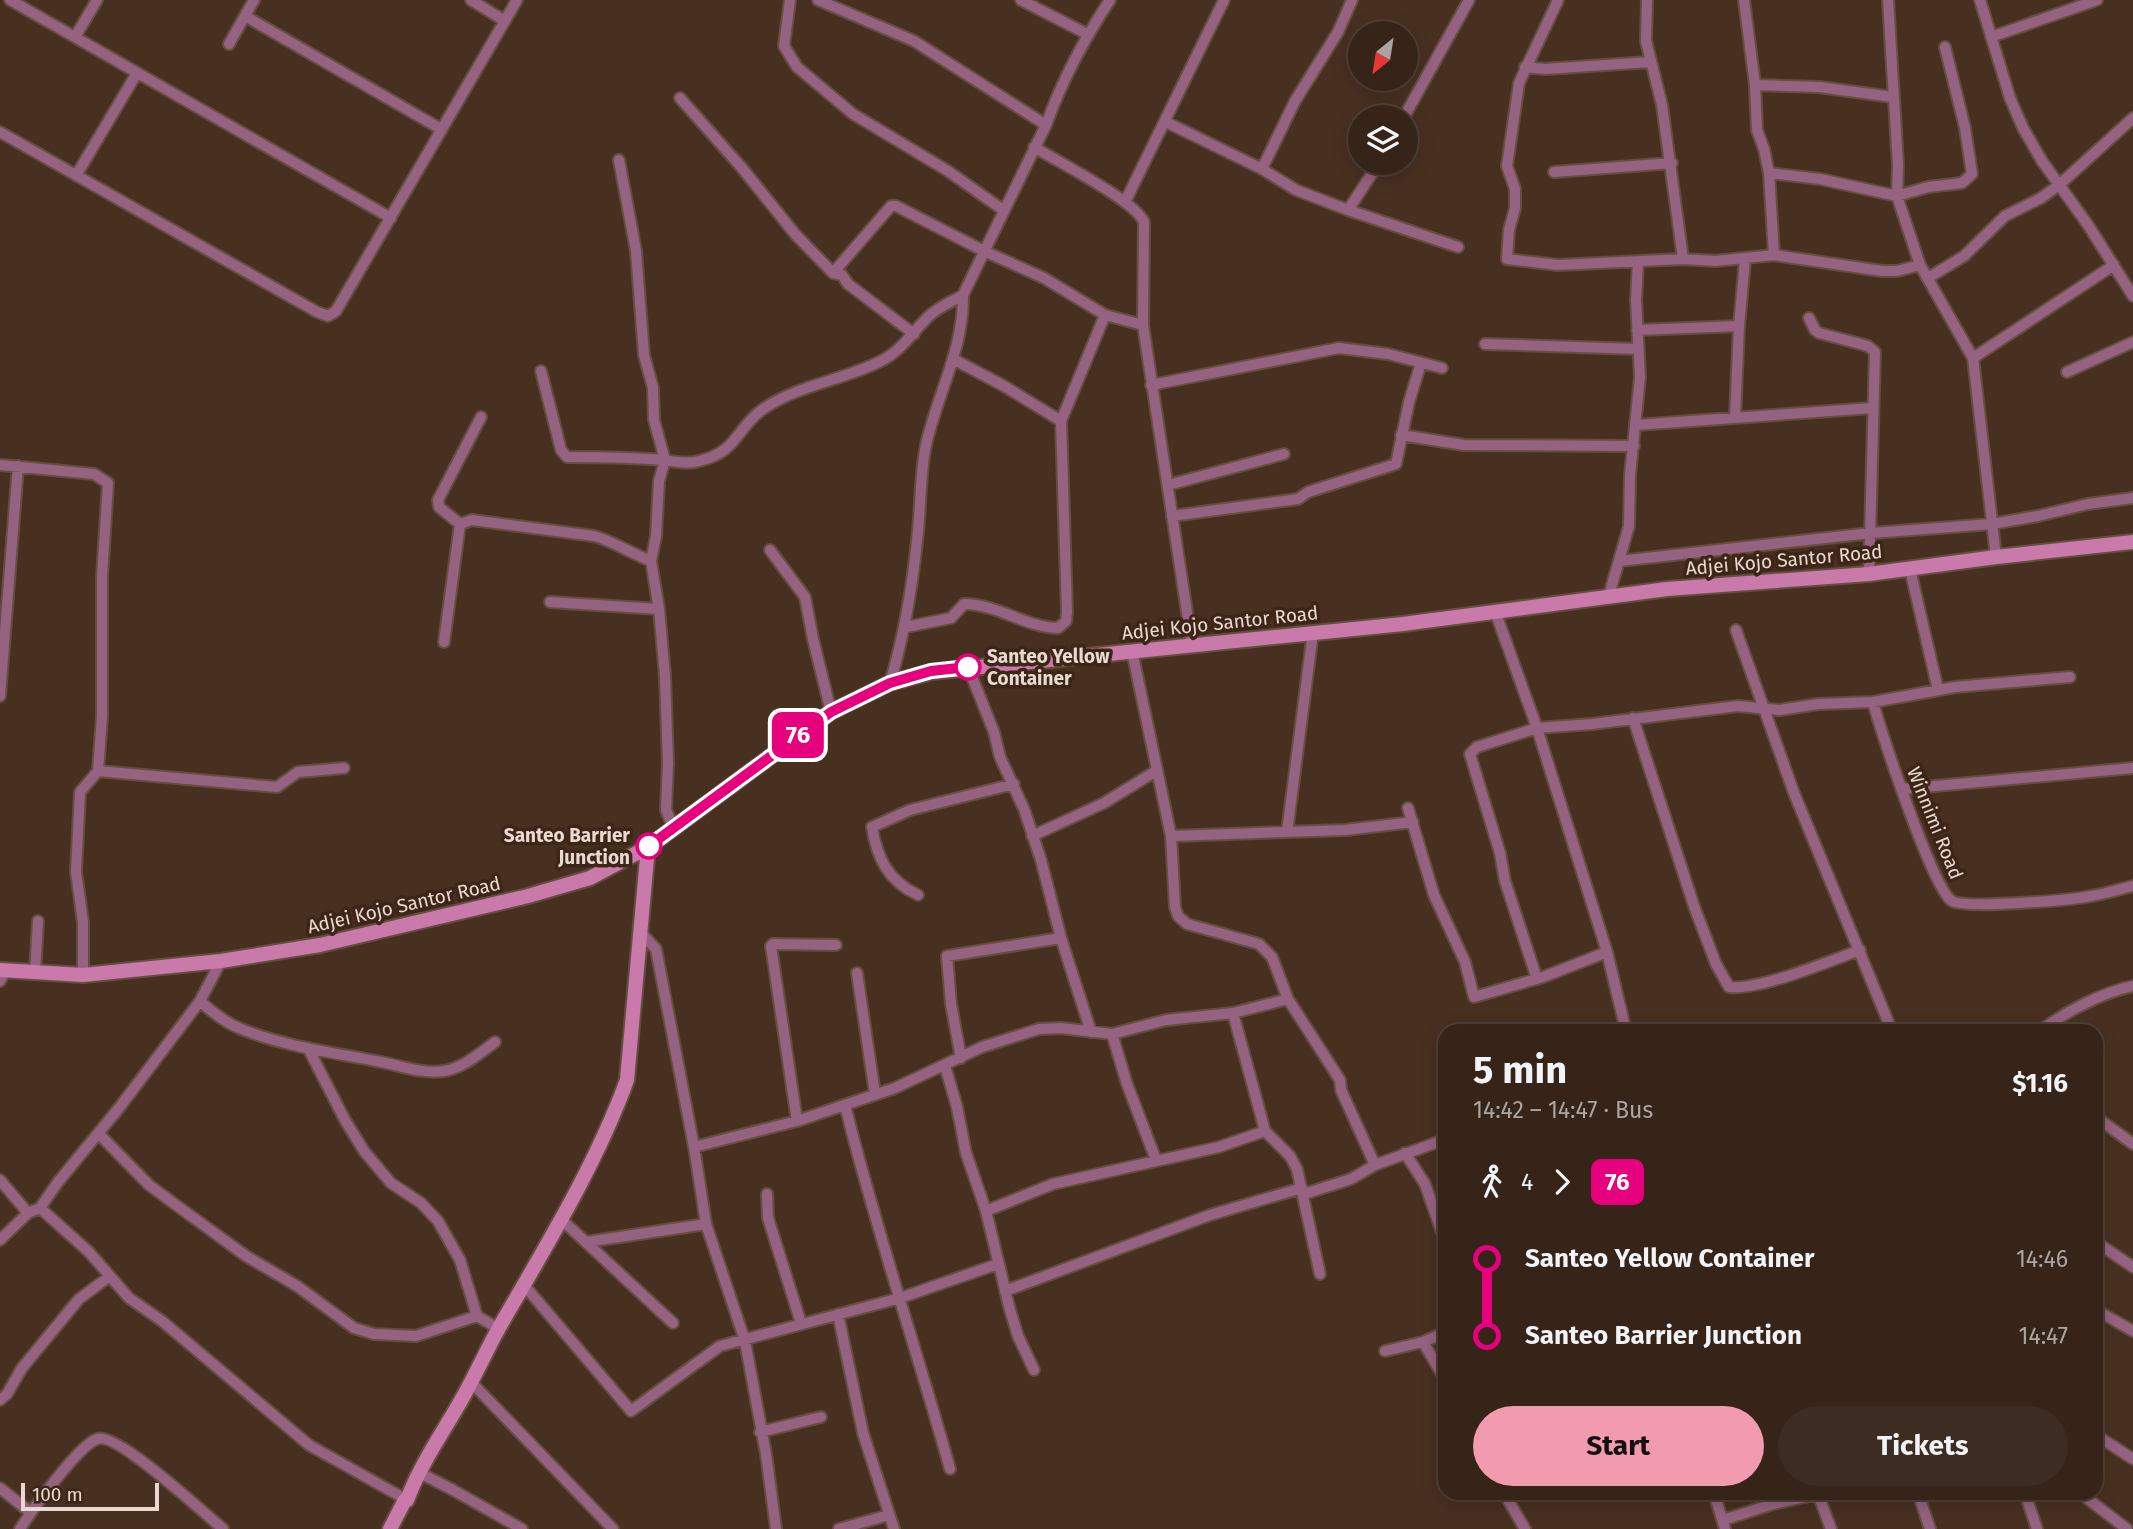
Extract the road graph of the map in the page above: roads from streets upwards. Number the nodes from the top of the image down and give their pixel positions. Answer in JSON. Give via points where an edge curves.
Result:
{"nodes":[{"id":1,"x":10,"y":0,"type":"edge"},
{"id":2,"x":97,"y":0,"type":"edge"},
{"id":3,"x":254,"y":0,"type":"edge"},
{"id":4,"x":471,"y":0,"type":"edge"},
{"id":5,"x":517,"y":0,"type":"edge"},
{"id":6,"x":790,"y":0,"type":"edge"},
{"id":7,"x":818,"y":0,"type":"edge"},
{"id":8,"x":1021,"y":0,"type":"edge"},
{"id":9,"x":1110,"y":0,"type":"edge"},
{"id":10,"x":1224,"y":0,"type":"edge"},
{"id":11,"x":1352,"y":0,"type":"edge"},
{"id":12,"x":1469,"y":0,"type":"edge"},
{"id":13,"x":1558,"y":0,"type":"edge"},
{"id":14,"x":1647,"y":0,"type":"edge"},
{"id":15,"x":1744,"y":0,"type":"edge"},
{"id":16,"x":1888,"y":0,"type":"edge"},
{"id":17,"x":1980,"y":0,"type":"edge"},
{"id":18,"x":2096,"y":0,"type":"edge"},
{"id":19,"x":245,"y":16,"type":"junction"},
{"id":20,"x":505,"y":21,"type":"junction"},
{"id":21,"x":1087,"y":34,"type":"junction"},
{"id":22,"x":75,"y":37,"type":"junction"},
{"id":23,"x":1991,"y":37,"type":"junction"},
{"id":24,"x":229,"y":44,"type":"dead end"},
{"id":25,"x":1945,"y":47,"type":"dead end"},
{"id":26,"x":1650,"y":62,"type":"junction"},
{"id":27,"x":1525,"y":67,"type":"junction"},
{"id":28,"x":137,"y":73,"type":"junction"},
{"id":29,"x":1755,"y":85,"type":"junction"},
{"id":30,"x":1893,"y":97,"type":"junction"},
{"id":31,"x":680,"y":98,"type":"dead end"},
{"id":32,"x":1411,"y":105,"type":"edge"},
{"id":33,"x":1166,"y":122,"type":"junction"},
{"id":34,"x":2132,"y":122,"type":"edge"},
{"id":35,"x":1046,"y":125,"type":"junction"},
{"id":36,"x":441,"y":129,"type":"junction"},
{"id":37,"x":0,"y":132,"type":"edge"},
{"id":38,"x":1034,"y":147,"type":"junction"},
{"id":39,"x":619,"y":160,"type":"dead end"},
{"id":40,"x":1671,"y":163,"type":"junction"},
{"id":41,"x":1262,"y":169,"type":"junction"},
{"id":42,"x":1554,"y":172,"type":"dead end"},
{"id":43,"x":1769,"y":173,"type":"junction"},
{"id":44,"x":77,"y":174,"type":"junction"},
{"id":45,"x":1370,"y":175,"type":"edge"},
{"id":46,"x":2059,"y":185,"type":"junction"},
{"id":47,"x":1897,"y":196,"type":"junction"},
{"id":48,"x":1125,"y":202,"type":"junction"},
{"id":49,"x":1003,"y":210,"type":"junction"},
{"id":50,"x":1348,"y":210,"type":"junction"},
{"id":51,"x":391,"y":218,"type":"junction"},
{"id":52,"x":1458,"y":247,"type":"dead end"},
{"id":53,"x":984,"y":251,"type":"junction"},
{"id":54,"x":1774,"y":255,"type":"junction"},
{"id":55,"x":1683,"y":259,"type":"junction"},
{"id":56,"x":1745,"y":260,"type":"junction"},
{"id":57,"x":1638,"y":262,"type":"junction"},
{"id":58,"x":1920,"y":265,"type":"junction"},
{"id":59,"x":2113,"y":265,"type":"junction"},
{"id":60,"x":833,"y":273,"type":"junction"},
{"id":61,"x":1928,"y":278,"type":"junction"},
{"id":62,"x":963,"y":295,"type":"junction"},
{"id":63,"x":2133,"y":296,"type":"edge"},
{"id":64,"x":1105,"y":315,"type":"junction"},
{"id":65,"x":1808,"y":318,"type":"dead end"},
{"id":66,"x":1143,"y":325,"type":"junction"},
{"id":67,"x":1739,"y":326,"type":"junction"},
{"id":68,"x":1637,"y":330,"type":"junction"},
{"id":69,"x":914,"y":334,"type":"junction"},
{"id":70,"x":2133,"y":342,"type":"edge"},
{"id":71,"x":1485,"y":344,"type":"dead end"},
{"id":72,"x":1637,"y":349,"type":"junction"},
{"id":73,"x":1973,"y":358,"type":"junction"},
{"id":74,"x":953,"y":359,"type":"junction"},
{"id":75,"x":1421,"y":363,"type":"junction"},
{"id":76,"x":1442,"y":368,"type":"dead end"},
{"id":77,"x":541,"y":371,"type":"dead end"},
{"id":78,"x":2067,"y":372,"type":"dead end"},
{"id":79,"x":1151,"y":385,"type":"junction"},
{"id":80,"x":1872,"y":408,"type":"junction"},
{"id":81,"x":481,"y":417,"type":"dead end"},
{"id":82,"x":1735,"y":417,"type":"junction"},
{"id":83,"x":1061,"y":421,"type":"junction"},
{"id":84,"x":1636,"y":425,"type":"junction"},
{"id":85,"x":1401,"y":435,"type":"junction"},
{"id":86,"x":1634,"y":446,"type":"junction"},
{"id":87,"x":1284,"y":454,"type":"dead end"},
{"id":88,"x":665,"y":460,"type":"junction"},
{"id":89,"x":0,"y":465,"type":"edge"},
{"id":90,"x":18,"y":466,"type":"junction"},
{"id":91,"x":1168,"y":485,"type":"junction"},
{"id":92,"x":2133,"y":498,"type":"edge"},
{"id":93,"x":1172,"y":516,"type":"junction"},
{"id":94,"x":460,"y":524,"type":"junction"},
{"id":95,"x":1992,"y":524,"type":"junction"},
{"id":96,"x":1871,"y":533,"type":"junction"},
{"id":97,"x":2133,"y":542,"type":"edge"},
{"id":98,"x":770,"y":550,"type":"dead end"},
{"id":99,"x":1996,"y":557,"type":"junction"},
{"id":100,"x":651,"y":561,"type":"junction"},
{"id":101,"x":1619,"y":561,"type":"junction"},
{"id":102,"x":1910,"y":569,"type":"junction"},
{"id":103,"x":1868,"y":574,"type":"junction"},
{"id":104,"x":1609,"y":595,"type":"junction"},
{"id":105,"x":550,"y":602,"type":"dead end"},
{"id":106,"x":659,"y":609,"type":"junction"},
{"id":107,"x":1495,"y":611,"type":"junction"},
{"id":108,"x":906,"y":627,"type":"junction"},
{"id":109,"x":1736,"y":630,"type":"dead end"},
{"id":110,"x":1313,"y":632,"type":"junction"},
{"id":111,"x":444,"y":642,"type":"dead end"},
{"id":112,"x":1192,"y":645,"type":"junction"},
{"id":113,"x":1132,"y":651,"type":"junction"},
{"id":114,"x":968,"y":667,"type":"junction"},
{"id":115,"x":2070,"y":677,"type":"dead end"},
{"id":116,"x":890,"y":683,"type":"junction"},
{"id":117,"x":1938,"y":691,"type":"junction"},
{"id":118,"x":0,"y":696,"type":"edge"},
{"id":119,"x":1873,"y":702,"type":"junction"},
{"id":120,"x":1763,"y":708,"type":"junction"},
{"id":121,"x":831,"y":712,"type":"junction"},
{"id":122,"x":1633,"y":718,"type":"junction"},
{"id":123,"x":1537,"y":727,"type":"junction"},
{"id":124,"x":344,"y":768,"type":"dead end"},
{"id":125,"x":2133,"y":768,"type":"edge"},
{"id":126,"x":98,"y":771,"type":"junction"},
{"id":127,"x":1156,"y":771,"type":"junction"},
{"id":128,"x":1014,"y":784,"type":"junction"},
{"id":129,"x":1902,"y":789,"type":"junction"},
{"id":130,"x":1409,"y":808,"type":"dead end"},
{"id":131,"x":1413,"y":822,"type":"junction"},
{"id":132,"x":674,"y":829,"type":"junction"},
{"id":133,"x":1287,"y":832,"type":"junction"},
{"id":134,"x":1032,"y":836,"type":"junction"},
{"id":135,"x":1171,"y":836,"type":"junction"},
{"id":136,"x":648,"y":847,"type":"junction"},
{"id":137,"x":2133,"y":886,"type":"edge"},
{"id":138,"x":918,"y":895,"type":"dead end"},
{"id":139,"x":38,"y":921,"type":"dead end"},
{"id":140,"x":642,"y":934,"type":"junction"},
{"id":141,"x":1061,"y":938,"type":"junction"},
{"id":142,"x":836,"y":945,"type":"dead end"},
{"id":143,"x":1860,"y":950,"type":"junction"},
{"id":144,"x":1606,"y":952,"type":"junction"},
{"id":145,"x":221,"y":961,"type":"junction"},
{"id":146,"x":35,"y":973,"type":"junction"},
{"id":147,"x":857,"y":973,"type":"dead end"},
{"id":148,"x":2,"y":974,"type":"edge"},
{"id":149,"x":83,"y":975,"type":"junction"},
{"id":150,"x":1537,"y":979,"type":"junction"},
{"id":151,"x":2133,"y":986,"type":"edge"},
{"id":152,"x":1288,"y":999,"type":"junction"},
{"id":153,"x":200,"y":1001,"type":"junction"},
{"id":154,"x":1233,"y":1013,"type":"junction"},
{"id":155,"x":1624,"y":1024,"type":"edge"},
{"id":156,"x":1889,"y":1024,"type":"edge"},
{"id":157,"x":2049,"y":1024,"type":"edge"},
{"id":158,"x":1091,"y":1032,"type":"junction"},
{"id":159,"x":1112,"y":1034,"type":"junction"},
{"id":160,"x":495,"y":1042,"type":"dead end"},
{"id":161,"x":308,"y":1048,"type":"junction"},
{"id":162,"x":961,"y":1058,"type":"junction"},
{"id":163,"x":945,"y":1066,"type":"junction"},
{"id":164,"x":875,"y":1094,"type":"junction"},
{"id":165,"x":845,"y":1105,"type":"junction"},
{"id":166,"x":797,"y":1121,"type":"junction"},
{"id":167,"x":2103,"y":1122,"type":"edge"},
{"id":168,"x":1265,"y":1131,"type":"junction"},
{"id":169,"x":99,"y":1134,"type":"junction"},
{"id":170,"x":1438,"y":1142,"type":"edge"},
{"id":171,"x":2133,"y":1144,"type":"edge"},
{"id":172,"x":694,"y":1147,"type":"junction"},
{"id":173,"x":1405,"y":1153,"type":"junction"},
{"id":174,"x":1156,"y":1160,"type":"junction"},
{"id":175,"x":1375,"y":1165,"type":"junction"},
{"id":176,"x":0,"y":1180,"type":"edge"},
{"id":177,"x":1303,"y":1191,"type":"junction"},
{"id":178,"x":767,"y":1194,"type":"dead end"},
{"id":179,"x":40,"y":1208,"type":"junction"},
{"id":180,"x":986,"y":1212,"type":"junction"},
{"id":181,"x":28,"y":1213,"type":"junction"},
{"id":182,"x":562,"y":1220,"type":"junction"},
{"id":183,"x":1438,"y":1221,"type":"edge"},
{"id":184,"x":706,"y":1224,"type":"junction"},
{"id":185,"x":0,"y":1241,"type":"edge"},
{"id":186,"x":586,"y":1242,"type":"junction"},
{"id":187,"x":2103,"y":1247,"type":"edge"},
{"id":188,"x":998,"y":1264,"type":"junction"},
{"id":189,"x":2133,"y":1267,"type":"edge"},
{"id":190,"x":1320,"y":1274,"type":"dead end"},
{"id":191,"x":110,"y":1276,"type":"junction"},
{"id":192,"x":524,"y":1285,"type":"junction"},
{"id":193,"x":1005,"y":1292,"type":"junction"},
{"id":194,"x":900,"y":1298,"type":"junction"},
{"id":195,"x":838,"y":1314,"type":"junction"},
{"id":196,"x":2103,"y":1314,"type":"edge"},
{"id":197,"x":477,"y":1317,"type":"junction"},
{"id":198,"x":801,"y":1323,"type":"junction"},
{"id":199,"x":673,"y":1324,"type":"dead end"},
{"id":200,"x":499,"y":1329,"type":"junction"},
{"id":201,"x":2133,"y":1331,"type":"edge"},
{"id":202,"x":1438,"y":1335,"type":"edge"},
{"id":203,"x":745,"y":1340,"type":"junction"},
{"id":204,"x":1423,"y":1342,"type":"junction"},
{"id":205,"x":1385,"y":1351,"type":"dead end"},
{"id":206,"x":1438,"y":1367,"type":"edge"},
{"id":207,"x":1034,"y":1370,"type":"dead end"},
{"id":208,"x":471,"y":1382,"type":"junction"},
{"id":209,"x":0,"y":1399,"type":"edge"},
{"id":210,"x":821,"y":1417,"type":"dead end"},
{"id":211,"x":760,"y":1432,"type":"junction"},
{"id":212,"x":2103,"y":1440,"type":"edge"},
{"id":213,"x":2133,"y":1459,"type":"edge"},
{"id":214,"x":950,"y":1469,"type":"dead end"},
{"id":215,"x":418,"y":1472,"type":"junction"},
{"id":216,"x":0,"y":1488,"type":"edge"},
{"id":217,"x":407,"y":1500,"type":"junction"},
{"id":218,"x":1508,"y":1500,"type":"edge"},
{"id":219,"x":1716,"y":1500,"type":"edge"},
{"id":220,"x":1792,"y":1500,"type":"edge"},
{"id":221,"x":1823,"y":1500,"type":"edge"},
{"id":222,"x":1920,"y":1500,"type":"edge"},
{"id":223,"x":2027,"y":1500,"type":"edge"},
{"id":224,"x":2089,"y":1500,"type":"edge"},
{"id":225,"x":30,"y":1512,"type":"junction"},
{"id":226,"x":889,"y":1515,"type":"junction"},
{"id":227,"x":1722,"y":1526,"type":"edge"},
{"id":228,"x":20,"y":1529,"type":"edge"},
{"id":229,"x":223,"y":1529,"type":"edge"},
{"id":230,"x":390,"y":1529,"type":"edge"},
{"id":231,"x":521,"y":1529,"type":"edge"},
{"id":232,"x":613,"y":1529,"type":"edge"},
{"id":233,"x":776,"y":1529,"type":"edge"},
{"id":234,"x":839,"y":1529,"type":"edge"},
{"id":235,"x":894,"y":1529,"type":"edge"},
{"id":236,"x":1525,"y":1529,"type":"edge"},
{"id":237,"x":1831,"y":1529,"type":"edge"},
{"id":238,"x":1930,"y":1529,"type":"edge"},
{"id":239,"x":2037,"y":1529,"type":"edge"},
{"id":240,"x":2127,"y":1529,"type":"edge"}],
"edges":[{"from":1,"to":22,"type":"street"},
{"from":2,"to":22,"type":"street"},
{"from":3,"to":19,"type":"street"},
{"from":4,"to":20,"type":"street"},
{"from":5,"to":20,"type":"street"},
{"from":6,"to":49,"type":"street","via":[[784,46],[797,68],[853,114]]},
{"from":7,"to":35,"type":"street","via":[[915,41]]},
{"from":8,"to":21,"type":"street"},
{"from":9,"to":21,"type":"street"},
{"from":10,"to":33,"type":"street"},
{"from":11,"to":41,"type":"street"},
{"from":12,"to":32,"type":"street"},
{"from":13,"to":27,"type":"street"},
{"from":14,"to":26,"type":"street"},
{"from":15,"to":29,"type":"street"},
{"from":16,"to":30,"type":"street"},
{"from":17,"to":23,"type":"street"},
{"from":18,"to":23,"type":"street"},
{"from":19,"to":24,"type":"street"},
{"from":19,"to":36,"type":"street"},
{"from":20,"to":36,"type":"street"},
{"from":21,"to":35,"type":"street"},
{"from":22,"to":28,"type":"street"},
{"from":23,"to":46,"type":"street","via":[[2023,128]]},
{"from":25,"to":47,"type":"street","via":[[1972,174],[1962,183]]},
{"from":26,"to":27,"type":"street"},
{"from":26,"to":40,"type":"street"},
{"from":27,"to":57,"type":"street","via":[[1507,166],[1515,189],[1515,208],[1507,259],[1558,265]]},
{"from":28,"to":44,"type":"street"},
{"from":28,"to":51,"type":"street"},
{"from":29,"to":30,"type":"street","via":[[1819,87]]},
{"from":29,"to":43,"type":"street","via":[[1757,131]]},
{"from":30,"to":47,"type":"street"},
{"from":31,"to":60,"type":"street"},
{"from":33,"to":41,"type":"street"},
{"from":33,"to":48,"type":"street"},
{"from":34,"to":46,"type":"street"},
{"from":35,"to":38,"type":"street"},
{"from":36,"to":51,"type":"street"},
{"from":37,"to":44,"type":"street"},
{"from":38,"to":48,"type":"street"},
{"from":38,"to":49,"type":"street"},
{"from":39,"to":88,"type":"street","via":[[636,251],[644,355]]},
{"from":40,"to":42,"type":"street"},
{"from":40,"to":55,"type":"street"},
{"from":41,"to":50,"type":"street","via":[[1296,190]]},
{"from":43,"to":47,"type":"street"},
{"from":43,"to":54,"type":"street"},
{"from":44,"to":51,"type":"street","via":[[328,316],[336,311]]},
{"from":45,"to":50,"type":"street"},
{"from":46,"to":59,"type":"street"},
{"from":46,"to":61,"type":"street","via":[[2005,216],[1964,256]]},
{"from":47,"to":58,"type":"street"},
{"from":48,"to":66,"type":"street","via":[[1144,222]]},
{"from":49,"to":53,"type":"street"},
{"from":50,"to":52,"type":"street"},
{"from":53,"to":60,"type":"street","via":[[891,206]]},
{"from":53,"to":62,"type":"street"},
{"from":53,"to":64,"type":"street","via":[[1044,278]]},
{"from":54,"to":56,"type":"street"},
{"from":54,"to":58,"type":"street","via":[[1882,271]]},
{"from":55,"to":56,"type":"street"},
{"from":55,"to":57,"type":"street"},
{"from":56,"to":67,"type":"street"},
{"from":57,"to":68,"type":"street"},
{"from":58,"to":61,"type":"street"},
{"from":59,"to":63,"type":"street"},
{"from":59,"to":73,"type":"street"},
{"from":60,"to":69,"type":"street","via":[[842,275],[852,288]]},
{"from":61,"to":73,"type":"street"},
{"from":62,"to":69,"type":"street","via":[[929,316]]},
{"from":62,"to":74,"type":"street"},
{"from":64,"to":66,"type":"street"},
{"from":64,"to":83,"type":"street"},
{"from":65,"to":80,"type":"street","via":[[1819,333],[1875,352]]},
{"from":66,"to":79,"type":"street"},
{"from":67,"to":68,"type":"street"},
{"from":67,"to":82,"type":"street"},
{"from":68,"to":72,"type":"street"},
{"from":69,"to":88,"type":"street","via":[[882,361],[763,409],[720,453],[684,464]]},
{"from":70,"to":78,"type":"street"},
{"from":71,"to":72,"type":"street"},
{"from":72,"to":84,"type":"street"},
{"from":73,"to":95,"type":"street"},
{"from":74,"to":83,"type":"street"},
{"from":74,"to":108,"type":"street","via":[[925,449]]},
{"from":75,"to":76,"type":"street"},
{"from":75,"to":79,"type":"street","via":[[1339,348]]},
{"from":75,"to":85,"type":"street"},
{"from":77,"to":88,"type":"street","via":[[561,450],[567,457]]},
{"from":79,"to":91,"type":"street"},
{"from":80,"to":82,"type":"street"},
{"from":80,"to":96,"type":"street"},
{"from":81,"to":94,"type":"street","via":[[438,500],[439,507]]},
{"from":82,"to":84,"type":"street"},
{"from":83,"to":108,"type":"street","via":[[1066,621],[1058,628],[1045,627],[979,604],[964,604],[951,618]]},
{"from":84,"to":86,"type":"street"},
{"from":85,"to":86,"type":"street","via":[[1464,445]]},
{"from":85,"to":93,"type":"street","via":[[1396,464],[1298,499]]},
{"from":86,"to":101,"type":"street","via":[[1629,526]]},
{"from":87,"to":91,"type":"street"},
{"from":88,"to":100,"type":"street"},
{"from":89,"to":90,"type":"street"},
{"from":90,"to":118,"type":"street"},
{"from":90,"to":126,"type":"street","via":[[94,474],[108,483]]},
{"from":91,"to":93,"type":"street"},
{"from":92,"to":95,"type":"street"},
{"from":93,"to":112,"type":"street"},
{"from":94,"to":100,"type":"street","via":[[472,520],[594,536]]},
{"from":94,"to":111,"type":"street"},
{"from":95,"to":96,"type":"street"},
{"from":95,"to":99,"type":"street"},
{"from":96,"to":101,"type":"street"},
{"from":96,"to":103,"type":"street"},
{"from":97,"to":99,"type":"street","name":"Adjei Kojo Santor Road"},
{"from":98,"to":121,"type":"street","via":[[805,597]]},
{"from":99,"to":102,"type":"street","name":"Adjei Kojo Santor Road"},
{"from":100,"to":106,"type":"street"},
{"from":101,"to":104,"type":"street"},
{"from":102,"to":103,"type":"street","name":"Adjei Kojo Santor Road"},
{"from":102,"to":117,"type":"street"},
{"from":103,"to":104,"type":"street","name":"Adjei Kojo Santor Road"},
{"from":104,"to":107,"type":"street","name":"Adjei Kojo Santor Road"},
{"from":105,"to":106,"type":"street"},
{"from":106,"to":132,"type":"street","via":[[666,689],[666,810]]},
{"from":107,"to":110,"type":"street","name":"Adjei Kojo Santor Road"},
{"from":107,"to":123,"type":"street"},
{"from":108,"to":116,"type":"street"},
{"from":109,"to":120,"type":"street"},
{"from":110,"to":112,"type":"street","name":"Adjei Kojo Santor Road"},
{"from":110,"to":133,"type":"street"},
{"from":112,"to":113,"type":"street","name":"Adjei Kojo Santor Road"},
{"from":113,"to":114,"type":"street","name":"Adjei Kojo Santor Road"},
{"from":113,"to":127,"type":"street"},
{"from":114,"to":116,"type":"street","name":"Adjei Kojo Santor Road","via":[[931,671]]},
{"from":114,"to":128,"type":"street"},
{"from":115,"to":117,"type":"street"},
{"from":116,"to":121,"type":"street","name":"Adjei Kojo Santor Road"},
{"from":117,"to":119,"type":"street"},
{"from":119,"to":120,"type":"street"},
{"from":119,"to":129,"type":"street","name":"Winnimi Road"},
{"from":120,"to":122,"type":"street","via":[[1738,706]]},
{"from":120,"to":143,"type":"street"},
{"from":121,"to":132,"type":"street","name":"Adjei Kojo Santor Road"},
{"from":122,"to":123,"type":"street"},
{"from":122,"to":143,"type":"street","via":[[1694,906],[1729,987],[1751,986]]},
{"from":123,"to":144,"type":"street"},
{"from":123,"to":150,"type":"street","via":[[1477,747],[1470,754]]},
{"from":124,"to":126,"type":"street","via":[[298,772],[277,787]]},
{"from":125,"to":129,"type":"street"},
{"from":126,"to":149,"type":"street","via":[[80,792],[76,872],[83,922]]},
{"from":127,"to":134,"type":"street","via":[[1104,803]]},
{"from":127,"to":135,"type":"street"},
{"from":128,"to":134,"type":"street"},
{"from":128,"to":138,"type":"street","via":[[910,810],[872,827],[880,861],[892,878]]},
{"from":129,"to":137,"type":"street","name":"Winnimi Road","via":[[1931,865],[1952,901],[2076,898]]},
{"from":130,"to":131,"type":"street"},
{"from":131,"to":133,"type":"street"},
{"from":131,"to":150,"type":"street","via":[[1434,895],[1465,962],[1474,997]]},
{"from":132,"to":136,"type":"street","name":"Adjei Kojo Santor Road"},
{"from":133,"to":135,"type":"street"},
{"from":134,"to":141,"type":"street"},
{"from":135,"to":152,"type":"street","via":[[1178,916],[1187,924],[1259,944],[1272,957]]},
{"from":136,"to":140,"type":"street"},
{"from":136,"to":145,"type":"street","name":"Adjei Kojo Santor Road","via":[[590,878],[528,896],[320,944]]},
{"from":139,"to":146,"type":"street"},
{"from":140,"to":172,"type":"street","via":[[656,949]]},
{"from":140,"to":182,"type":"street","via":[[627,1080]]},
{"from":141,"to":158,"type":"street"},
{"from":141,"to":162,"type":"street","via":[[947,956]]},
{"from":142,"to":166,"type":"street","via":[[771,946]]},
{"from":143,"to":156,"type":"street"},
{"from":144,"to":150,"type":"street"},
{"from":144,"to":155,"type":"street"},
{"from":145,"to":149,"type":"street","name":"Adjei Kojo Santor Road"},
{"from":145,"to":153,"type":"street"},
{"from":146,"to":148,"type":"street","name":"Adjei Kojo Santor Road"},
{"from":146,"to":149,"type":"street","name":"Adjei Kojo Santor Road"},
{"from":147,"to":164,"type":"street"},
{"from":151,"to":157,"type":"street","via":[[2111,992]]},
{"from":152,"to":154,"type":"street"},
{"from":152,"to":175,"type":"street","via":[[1340,1080]]},
{"from":153,"to":161,"type":"street","via":[[240,1029]]},
{"from":153,"to":169,"type":"street"},
{"from":154,"to":159,"type":"street","via":[[1166,1020]]},
{"from":154,"to":168,"type":"street"},
{"from":158,"to":159,"type":"street"},
{"from":158,"to":162,"type":"street","via":[[1039,1029]]},
{"from":159,"to":174,"type":"street"},
{"from":160,"to":161,"type":"street","via":[[445,1071],[410,1071]]},
{"from":161,"to":197,"type":"street","via":[[364,1151],[391,1183],[421,1203],[438,1222],[460,1260]]},
{"from":162,"to":163,"type":"street"},
{"from":163,"to":164,"type":"street"},
{"from":163,"to":180,"type":"street"},
{"from":164,"to":165,"type":"street"},
{"from":165,"to":166,"type":"street"},
{"from":165,"to":194,"type":"street"},
{"from":166,"to":172,"type":"street"},
{"from":167,"to":171,"type":"street"},
{"from":168,"to":174,"type":"street","via":[[1220,1147]]},
{"from":168,"to":177,"type":"street","via":[[1290,1156]]},
{"from":169,"to":179,"type":"street"},
{"from":169,"to":197,"type":"street","via":[[149,1185],[354,1328],[416,1336]]},
{"from":170,"to":173,"type":"street"},
{"from":172,"to":184,"type":"street"},
{"from":173,"to":175,"type":"street"},
{"from":173,"to":183,"type":"street","via":[[1425,1184]]},
{"from":174,"to":180,"type":"street","via":[[1053,1184]]},
{"from":175,"to":177,"type":"street","via":[[1351,1179]]},
{"from":176,"to":181,"type":"street"},
{"from":177,"to":190,"type":"street"},
{"from":177,"to":193,"type":"street","via":[[1210,1215]]},
{"from":178,"to":198,"type":"street","via":[[768,1218]]},
{"from":179,"to":181,"type":"street"},
{"from":179,"to":191,"type":"street"},
{"from":180,"to":188,"type":"street"},
{"from":181,"to":185,"type":"street"},
{"from":182,"to":186,"type":"street"},
{"from":182,"to":192,"type":"street"},
{"from":184,"to":186,"type":"street"},
{"from":184,"to":203,"type":"street"},
{"from":186,"to":199,"type":"street"},
{"from":187,"to":189,"type":"street"},
{"from":188,"to":193,"type":"street"},
{"from":188,"to":194,"type":"street"},
{"from":191,"to":209,"type":"street","via":[[79,1299]]},
{"from":191,"to":217,"type":"street","via":[[129,1298],[309,1445]]},
{"from":192,"to":200,"type":"street"},
{"from":192,"to":203,"type":"street","via":[[631,1411],[720,1346]]},
{"from":193,"to":207,"type":"street"},
{"from":194,"to":195,"type":"street"},
{"from":194,"to":214,"type":"street"},
{"from":195,"to":198,"type":"street"},
{"from":195,"to":226,"type":"street","via":[[863,1433]]},
{"from":196,"to":201,"type":"street"},
{"from":197,"to":200,"type":"street"},
{"from":198,"to":203,"type":"street"},
{"from":200,"to":208,"type":"street"},
{"from":202,"to":204,"type":"street"},
{"from":203,"to":211,"type":"street"},
{"from":204,"to":205,"type":"street"},
{"from":204,"to":206,"type":"street"},
{"from":208,"to":215,"type":"street"},
{"from":208,"to":232,"type":"street"},
{"from":210,"to":211,"type":"street"},
{"from":211,"to":233,"type":"street"},
{"from":212,"to":213,"type":"street"},
{"from":215,"to":217,"type":"street"},
{"from":215,"to":231,"type":"street"},
{"from":216,"to":225,"type":"street"},
{"from":217,"to":230,"type":"street"},
{"from":218,"to":236,"type":"street"},
{"from":219,"to":227,"type":"street"},
{"from":220,"to":227,"type":"street"},
{"from":221,"to":237,"type":"street"},
{"from":222,"to":238,"type":"street"},
{"from":223,"to":239,"type":"street"},
{"from":224,"to":240,"type":"street"},
{"from":225,"to":228,"type":"street"},
{"from":225,"to":229,"type":"street","via":[[70,1460],[103,1438],[160,1474]]},
{"from":226,"to":234,"type":"street"},
{"from":226,"to":235,"type":"street"}]}
